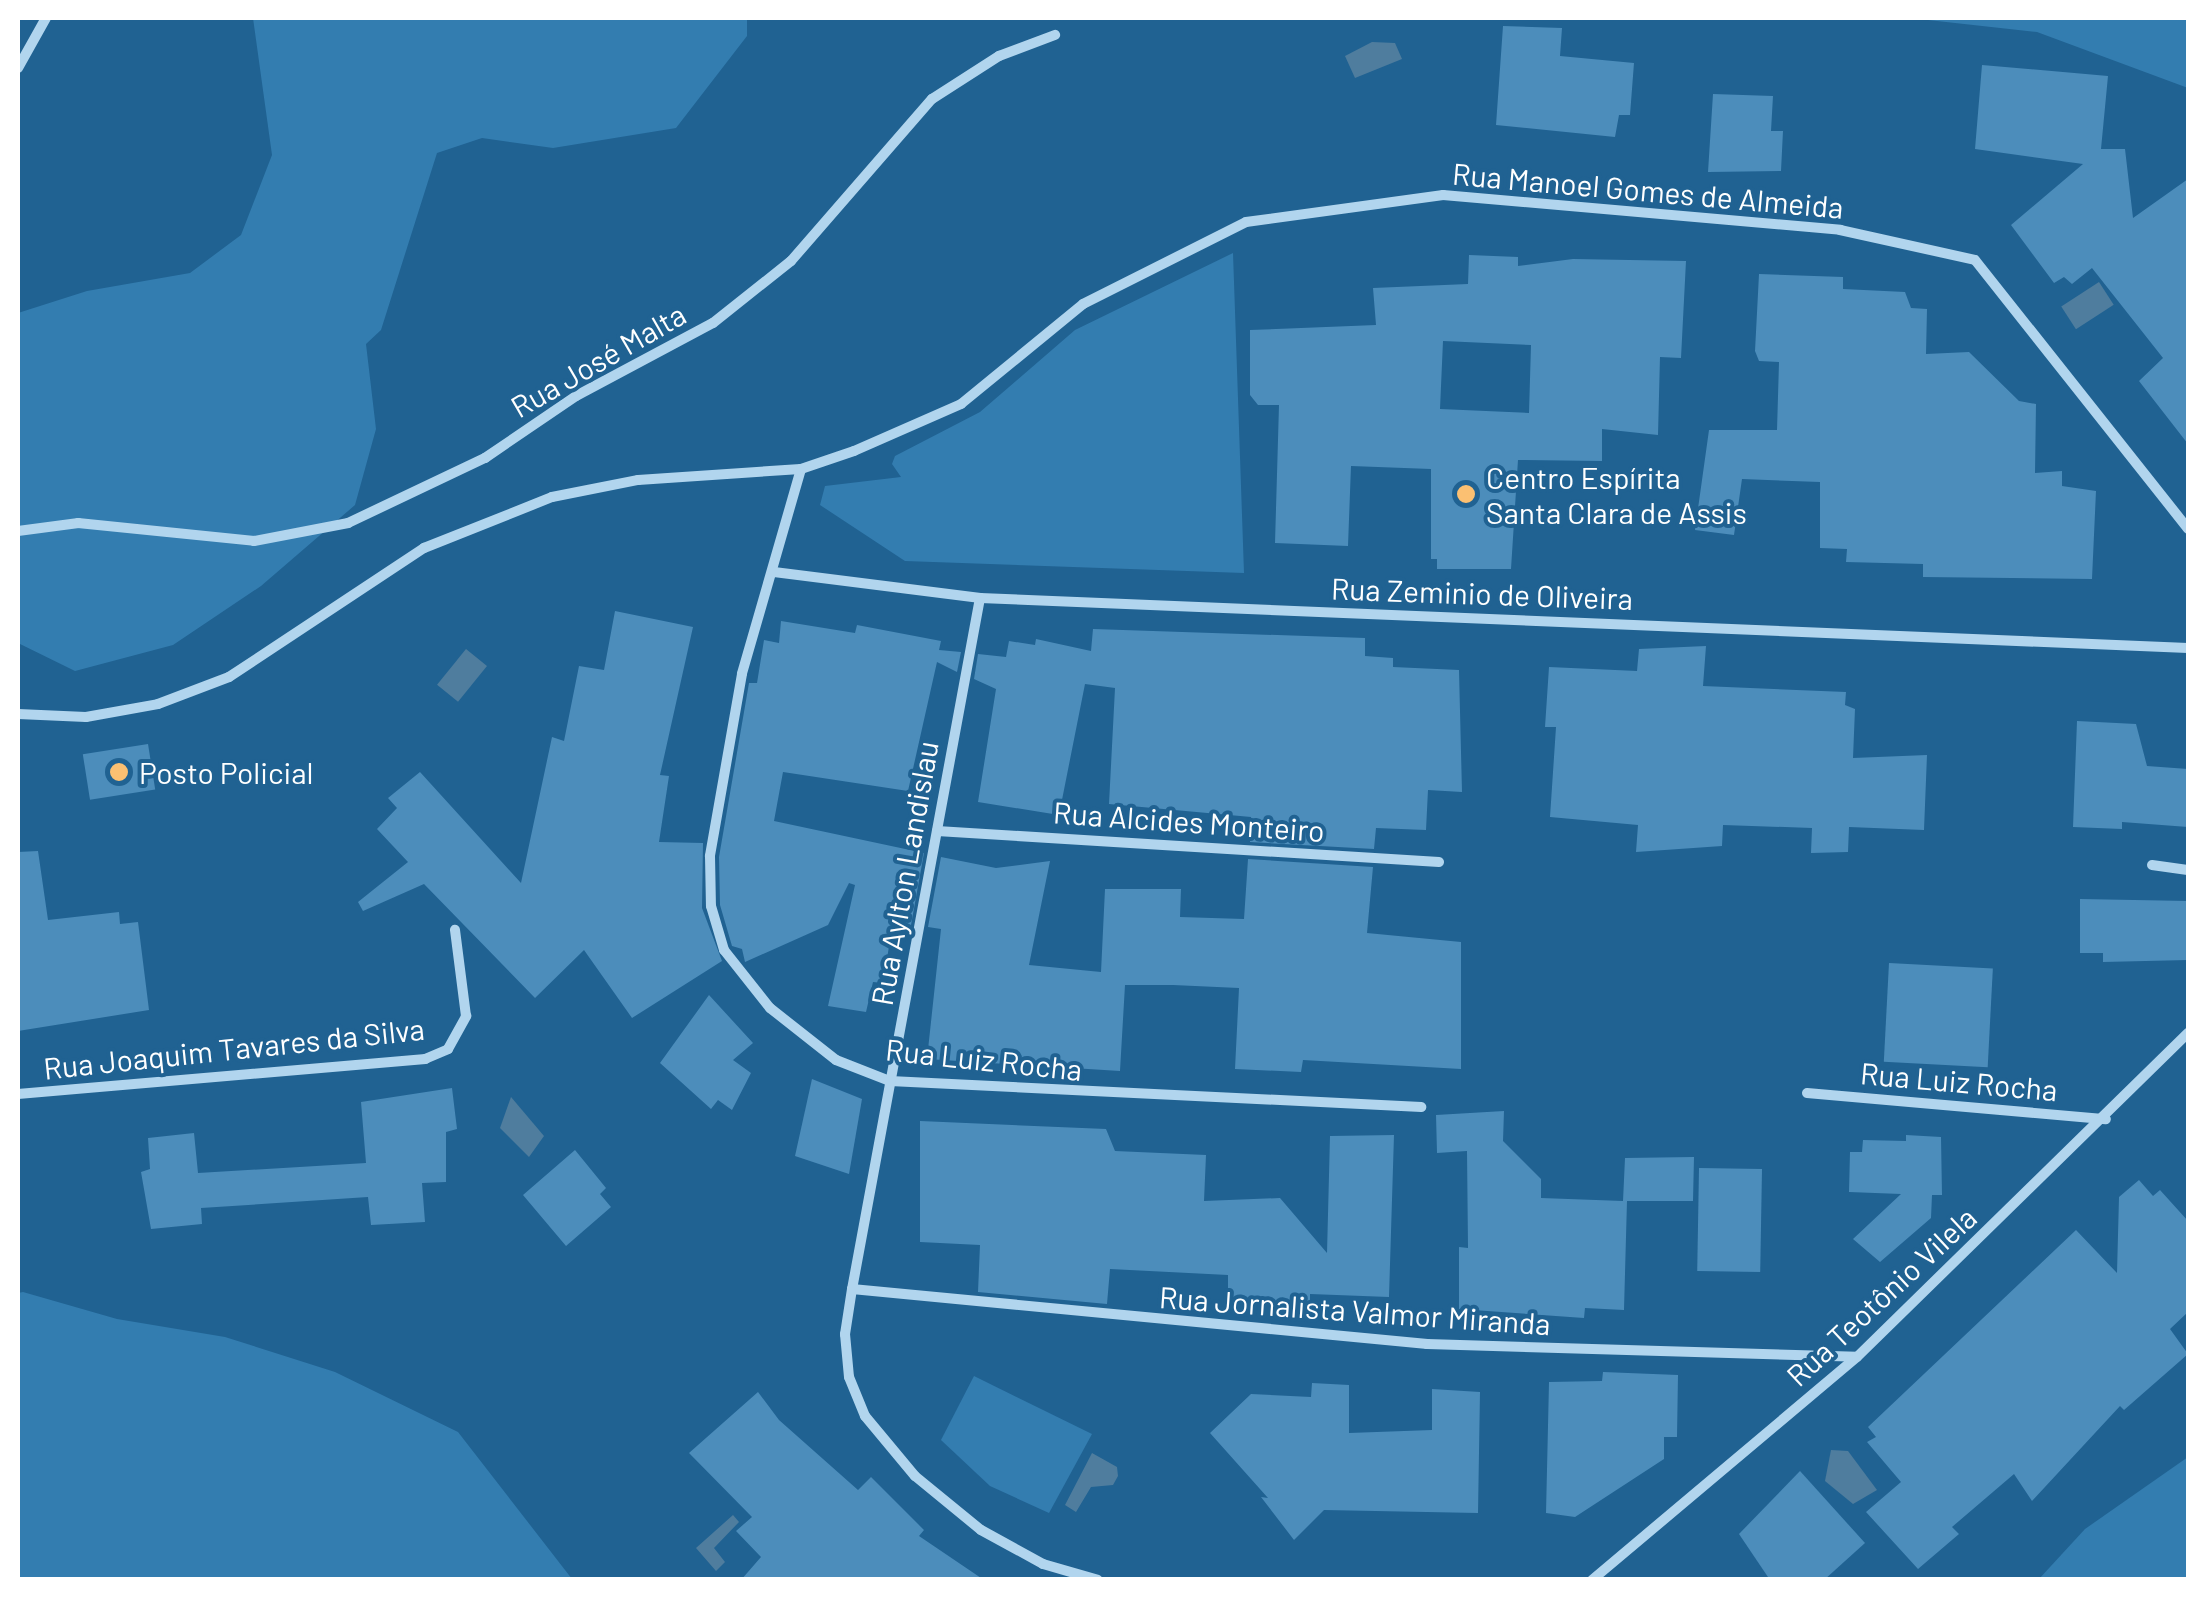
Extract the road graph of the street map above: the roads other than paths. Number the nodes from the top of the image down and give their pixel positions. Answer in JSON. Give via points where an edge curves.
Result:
{"nodes":[{"id":1,"x":46,"y":18,"type":"edge"},
{"id":2,"x":1055,"y":36,"type":"dead end"},
{"id":3,"x":18,"y":68,"type":"edge"},
{"id":4,"x":801,"y":469,"type":"junction"},
{"id":5,"x":2188,"y":529,"type":"edge"},
{"id":6,"x":18,"y":530,"type":"edge"},
{"id":7,"x":774,"y":572,"type":"junction"},
{"id":8,"x":980,"y":598,"type":"junction"},
{"id":9,"x":2188,"y":648,"type":"edge"},
{"id":10,"x":18,"y":714,"type":"edge"},
{"id":11,"x":937,"y":830,"type":"junction"},
{"id":12,"x":1439,"y":862,"type":"dead end"},
{"id":13,"x":2152,"y":865,"type":"dead end"},
{"id":14,"x":2188,"y":870,"type":"edge"},
{"id":15,"x":455,"y":930,"type":"dead end"},
{"id":16,"x":2188,"y":1033,"type":"edge"},
{"id":17,"x":890,"y":1081,"type":"junction"},
{"id":18,"x":1807,"y":1093,"type":"dead end"},
{"id":19,"x":18,"y":1094,"type":"edge"},
{"id":20,"x":1421,"y":1107,"type":"dead end"},
{"id":21,"x":2106,"y":1119,"type":"junction"},
{"id":22,"x":852,"y":1289,"type":"junction"},
{"id":23,"x":1857,"y":1357,"type":"junction"},
{"id":24,"x":1098,"y":1580,"type":"edge"},
{"id":25,"x":1592,"y":1580,"type":"edge"}],
"edges":[{"from":1,"to":3,"type":"street"},
{"from":2,"to":6,"type":"street","name":"Rua José Malta","via":[[998,56],[932,99],[791,261],[713,323],[576,396],[485,458],[348,523],[254,542],[78,523]]},
{"from":4,"to":5,"type":"street","name":"Rua Manoel Gomes de Almeida","via":[[961,404],[1083,304],[1246,222],[1443,195],[1840,230],[1975,260]]},
{"from":4,"to":7,"type":"street","name":"Rua Luiz Rocha"},
{"from":4,"to":10,"type":"street","via":[[638,480],[552,496],[424,548],[230,677],[158,704],[86,717]]},
{"from":7,"to":8,"type":"street","name":"Rua Zeminio de Oliveira"},
{"from":7,"to":17,"type":"street","name":"Rua Luiz Rocha","via":[[742,674],[710,856],[711,906],[724,950],[770,1008],[836,1060]]},
{"from":8,"to":9,"type":"street","name":"Rua Zeminio de Oliveira"},
{"from":8,"to":11,"type":"street","name":"Rua Aylton Landislau"},
{"from":11,"to":12,"type":"street","name":"Rua Alcides Monteiro"},
{"from":11,"to":17,"type":"street","name":"Rua Aylton Landislau"},
{"from":13,"to":14,"type":"street"},
{"from":15,"to":19,"type":"street","name":"Rua Joaquim Tavares da Silva","via":[[466,1016],[448,1049],[424,1059]]},
{"from":16,"to":21,"type":"street","name":"Rua Teotônio Vilela"},
{"from":17,"to":20,"type":"street","name":"Rua Luiz Rocha"},
{"from":17,"to":22,"type":"street","name":"Rua Aylton Landislau"},
{"from":18,"to":21,"type":"street","name":"Rua Luiz Rocha"},
{"from":21,"to":23,"type":"street","name":"Rua Teotônio Vilela"},
{"from":22,"to":23,"type":"street","name":"Rua Jornalista Valmor Miranda","via":[[1427,1344]]},
{"from":22,"to":24,"type":"street","name":"Rua Aylton Landislau","via":[[845,1334],[849,1377],[865,1416],[915,1476],[981,1530],[1043,1564]]},
{"from":23,"to":25,"type":"street","name":"Rua Teotônio Vilela"}]}
